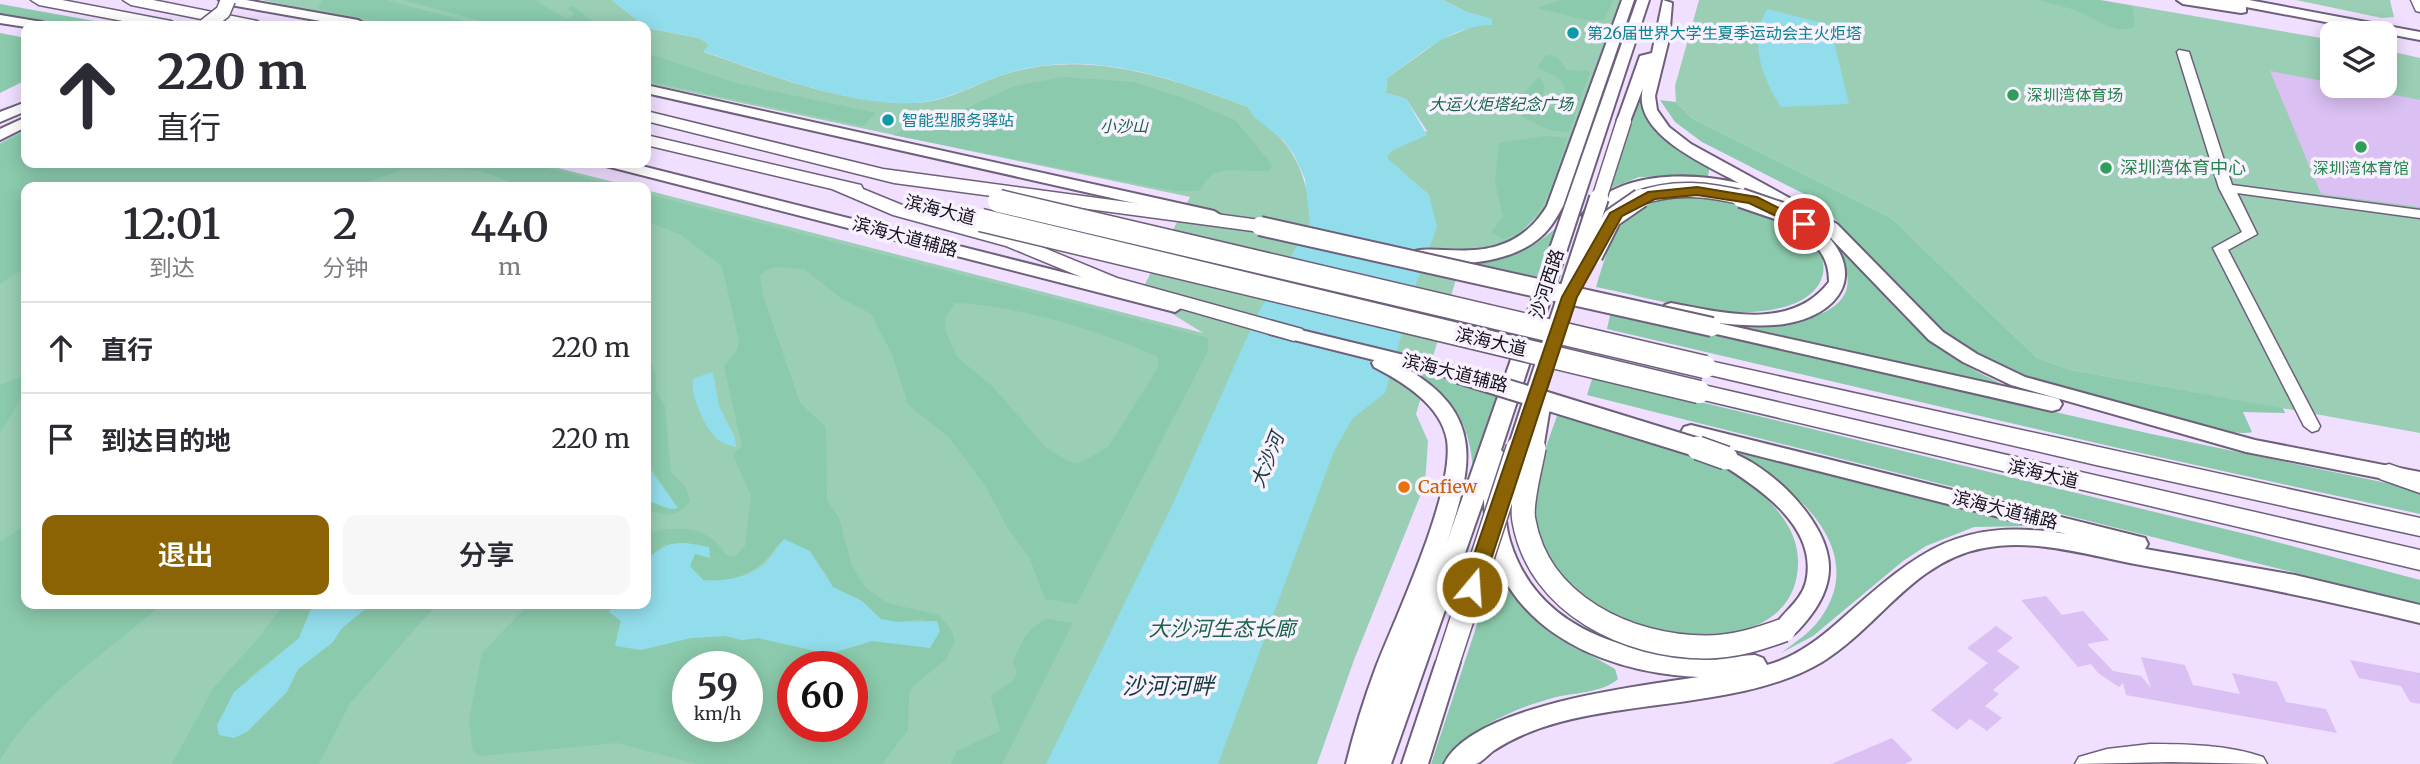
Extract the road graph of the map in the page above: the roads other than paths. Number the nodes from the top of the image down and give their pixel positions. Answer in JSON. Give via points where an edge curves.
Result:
{"nodes":[{"id":1,"x":39,"y":0,"type":"edge"},
{"id":2,"x":131,"y":0,"type":"edge"},
{"id":3,"x":226,"y":0,"type":"edge"},
{"id":4,"x":254,"y":0,"type":"edge"},
{"id":5,"x":1643,"y":0,"type":"edge"},
{"id":6,"x":2183,"y":0,"type":"edge"},
{"id":7,"x":2228,"y":0,"type":"edge"},
{"id":8,"x":2416,"y":0,"type":"edge"},
{"id":9,"x":1666,"y":1,"type":"edge"},
{"id":10,"x":1625,"y":7,"type":"edge"},
{"id":11,"x":2420,"y":9,"type":"edge"},
{"id":12,"x":0,"y":19,"type":"edge"},
{"id":13,"x":146,"y":21,"type":"edge"},
{"id":14,"x":211,"y":21,"type":"edge"},
{"id":15,"x":233,"y":21,"type":"edge"},
{"id":16,"x":342,"y":21,"type":"edge"},
{"id":17,"x":346,"y":21,"type":"edge"},
{"id":18,"x":2329,"y":21,"type":"edge"},
{"id":19,"x":21,"y":22,"type":"edge"},
{"id":20,"x":2320,"y":22,"type":"edge"},
{"id":21,"x":2420,"y":23,"type":"edge"},
{"id":22,"x":2397,"y":27,"type":"edge"},
{"id":23,"x":2397,"y":33,"type":"edge"},
{"id":24,"x":2420,"y":36,"type":"edge"},
{"id":25,"x":2397,"y":39,"type":"edge"},
{"id":26,"x":2420,"y":44,"type":"edge"},
{"id":27,"x":2183,"y":52,"type":"dead end"},
{"id":28,"x":1621,"y":61,"type":"junction"},
{"id":29,"x":651,"y":90,"type":"edge"},
{"id":30,"x":21,"y":108,"type":"edge"},
{"id":31,"x":651,"y":116,"type":"edge"},
{"id":32,"x":0,"y":118,"type":"edge"},
{"id":33,"x":21,"y":122,"type":"edge"},
{"id":34,"x":0,"y":132,"type":"edge"},
{"id":35,"x":651,"y":141,"type":"edge"},
{"id":36,"x":632,"y":168,"type":"edge"},
{"id":37,"x":1744,"y":184,"type":"junction"},
{"id":38,"x":839,"y":186,"type":"joint"},
{"id":39,"x":2226,"y":188,"type":"junction"},
{"id":40,"x":1004,"y":197,"type":"junction"},
{"id":41,"x":1791,"y":210,"type":"junction"},
{"id":42,"x":2420,"y":214,"type":"edge"},
{"id":43,"x":976,"y":225,"type":"junction"},
{"id":44,"x":1260,"y":226,"type":"junction"},
{"id":45,"x":1343,"y":245,"type":"junction"},
{"id":46,"x":1507,"y":282,"type":"junction"},
{"id":47,"x":1546,"y":284,"type":"junction"},
{"id":48,"x":1569,"y":297,"type":"junction"},
{"id":49,"x":1294,"y":334,"type":"junction"},
{"id":50,"x":1546,"y":363,"type":"junction"},
{"id":51,"x":1459,"y":374,"type":"junction"},
{"id":52,"x":1504,"y":412,"type":"junction"},
{"id":53,"x":2312,"y":426,"type":"dead end"},
{"id":54,"x":2256,"y":447,"type":"junction"},
{"id":55,"x":2389,"y":473,"type":"joint"},
{"id":56,"x":2420,"y":481,"type":"edge"},
{"id":57,"x":2420,"y":527,"type":"edge"},
{"id":58,"x":2341,"y":543,"type":"junction"},
{"id":59,"x":2420,"y":560,"type":"edge"},
{"id":60,"x":2420,"y":565,"type":"edge"},
{"id":61,"x":2305,"y":587,"type":"junction"},
{"id":62,"x":2420,"y":614,"type":"edge"},
{"id":63,"x":1407,"y":648,"type":"junction"},
{"id":64,"x":1722,"y":676,"type":"junction"},
{"id":65,"x":1359,"y":764,"type":"edge"},
{"id":66,"x":1378,"y":764,"type":"edge"},
{"id":67,"x":1415,"y":764,"type":"edge"},
{"id":68,"x":1458,"y":764,"type":"edge"},
{"id":69,"x":2086,"y":764,"type":"edge"},
{"id":70,"x":2256,"y":764,"type":"edge"}],
"edges":[{"from":1,"to":13,"type":"highway"},
{"from":2,"to":15,"type":"highway"},
{"from":3,"to":14,"type":"main road","bridge":true,"via":[[223,12]]},
{"from":3,"to":16,"type":"main road"},
{"from":4,"to":17,"type":"main road"},
{"from":5,"to":28,"type":"main road","name":"沙河西路"},
{"from":6,"to":20,"type":"main road"},
{"from":7,"to":18,"type":"main road"},
{"from":8,"to":11,"type":"street"},
{"from":9,"to":37,"type":"main road","via":[[1648,96],[1650,110],[1664,130]]},
{"from":9,"to":48,"type":"main road","name":"沙河西路","bridge":true},
{"from":10,"to":28,"type":"main road"},
{"from":10,"to":45,"type":"main road","bridge":true,"via":[[1552,214],[1534,237],[1478,256]]},
{"from":12,"to":19,"type":"main road"},
{"from":21,"to":22,"type":"main road"},
{"from":23,"to":24,"type":"main road"},
{"from":25,"to":26,"type":"main road"},
{"from":27,"to":39,"type":"street"},
{"from":28,"to":47,"type":"main road","name":"沙河西路"},
{"from":29,"to":44,"type":"main road"},
{"from":30,"to":32,"type":"main road"},
{"from":31,"to":40,"type":"highway","name":"滨海大道","via":[[881,174]]},
{"from":33,"to":34,"type":"main road"},
{"from":35,"to":38,"type":"highway"},
{"from":36,"to":49,"type":"main road","name":"滨海大道辅路"},
{"from":37,"to":41,"type":"main road"},
{"from":37,"to":47,"type":"main road","via":[[1649,184],[1608,199],[1574,235]]},
{"from":38,"to":43,"type":"highway","via":[[900,211]]},
{"from":39,"to":42,"type":"street"},
{"from":39,"to":53,"type":"street","via":[[2250,234],[2237,246],[2220,248]]},
{"from":40,"to":44,"type":"highway"},
{"from":40,"to":57,"type":"highway","name":"滨海大道","bridge":true,"via":[[1704,367]]},
{"from":41,"to":46,"type":"main road","bridge":true,"via":[[1821,237],[1836,260],[1838,282],[1822,304],[1793,316],[1728,318]]},
{"from":41,"to":48,"type":"main road","bridge":true,"via":[[1713,192],[1669,192],[1639,199],[1609,221]]},
{"from":41,"to":54,"type":"main road","via":[[1831,228],[1922,322],[1970,358],[2045,390]]},
{"from":43,"to":49,"type":"highway","via":[[1110,282]]},
{"from":43,"to":58,"type":"highway","name":"滨海大道","bridge":true},
{"from":44,"to":45,"type":"main road","bridge":true},
{"from":45,"to":46,"type":"main road","bridge":true},
{"from":46,"to":54,"type":"main road","bridge":true},
{"from":47,"to":52,"type":"main road","name":"沙河西路"},
{"from":48,"to":50,"type":"main road","name":"沙河西路","bridge":true},
{"from":49,"to":51,"type":"main road","name":"滨海大道辅路"},
{"from":49,"to":63,"type":"main road","via":[[1396,370],[1441,408],[1457,439],[1458,469]]},
{"from":50,"to":51,"type":"main road","bridge":true,"via":[[1523,519],[1531,550],[1553,583],[1590,614],[1622,630],[1690,648],[1742,646],[1784,630],[1799,617],[1818,583],[1816,550],[1798,514],[1747,469],[1682,442]]},
{"from":50,"to":67,"type":"main road","name":"沙河西路","bridge":true},
{"from":51,"to":61,"type":"main road","name":"滨海大道辅路","bridge":true},
{"from":52,"to":63,"type":"main road","name":"沙河西路","via":[[1436,603]]},
{"from":52,"to":64,"type":"main road","via":[[1494,500],[1499,543],[1511,574],[1527,596],[1547,617],[1610,652]]},
{"from":54,"to":55,"type":"main road"},
{"from":55,"to":56,"type":"highway"},
{"from":58,"to":59,"type":"highway","name":"滨海大道"},
{"from":58,"to":60,"type":"highway"},
{"from":61,"to":62,"type":"main road","name":"滨海大道辅路"},
{"from":61,"to":64,"type":"main road","via":[[2075,545],[1987,539],[1929,557],[1818,651],[1790,668]]},
{"from":63,"to":65,"type":"main road","via":[[1378,694]]},
{"from":63,"to":66,"type":"main road","name":"沙河西路"},
{"from":64,"to":68,"type":"main road","via":[[1531,719],[1487,740]]},
{"from":69,"to":70,"type":"street","via":[[2111,755],[2155,752]]}]}
